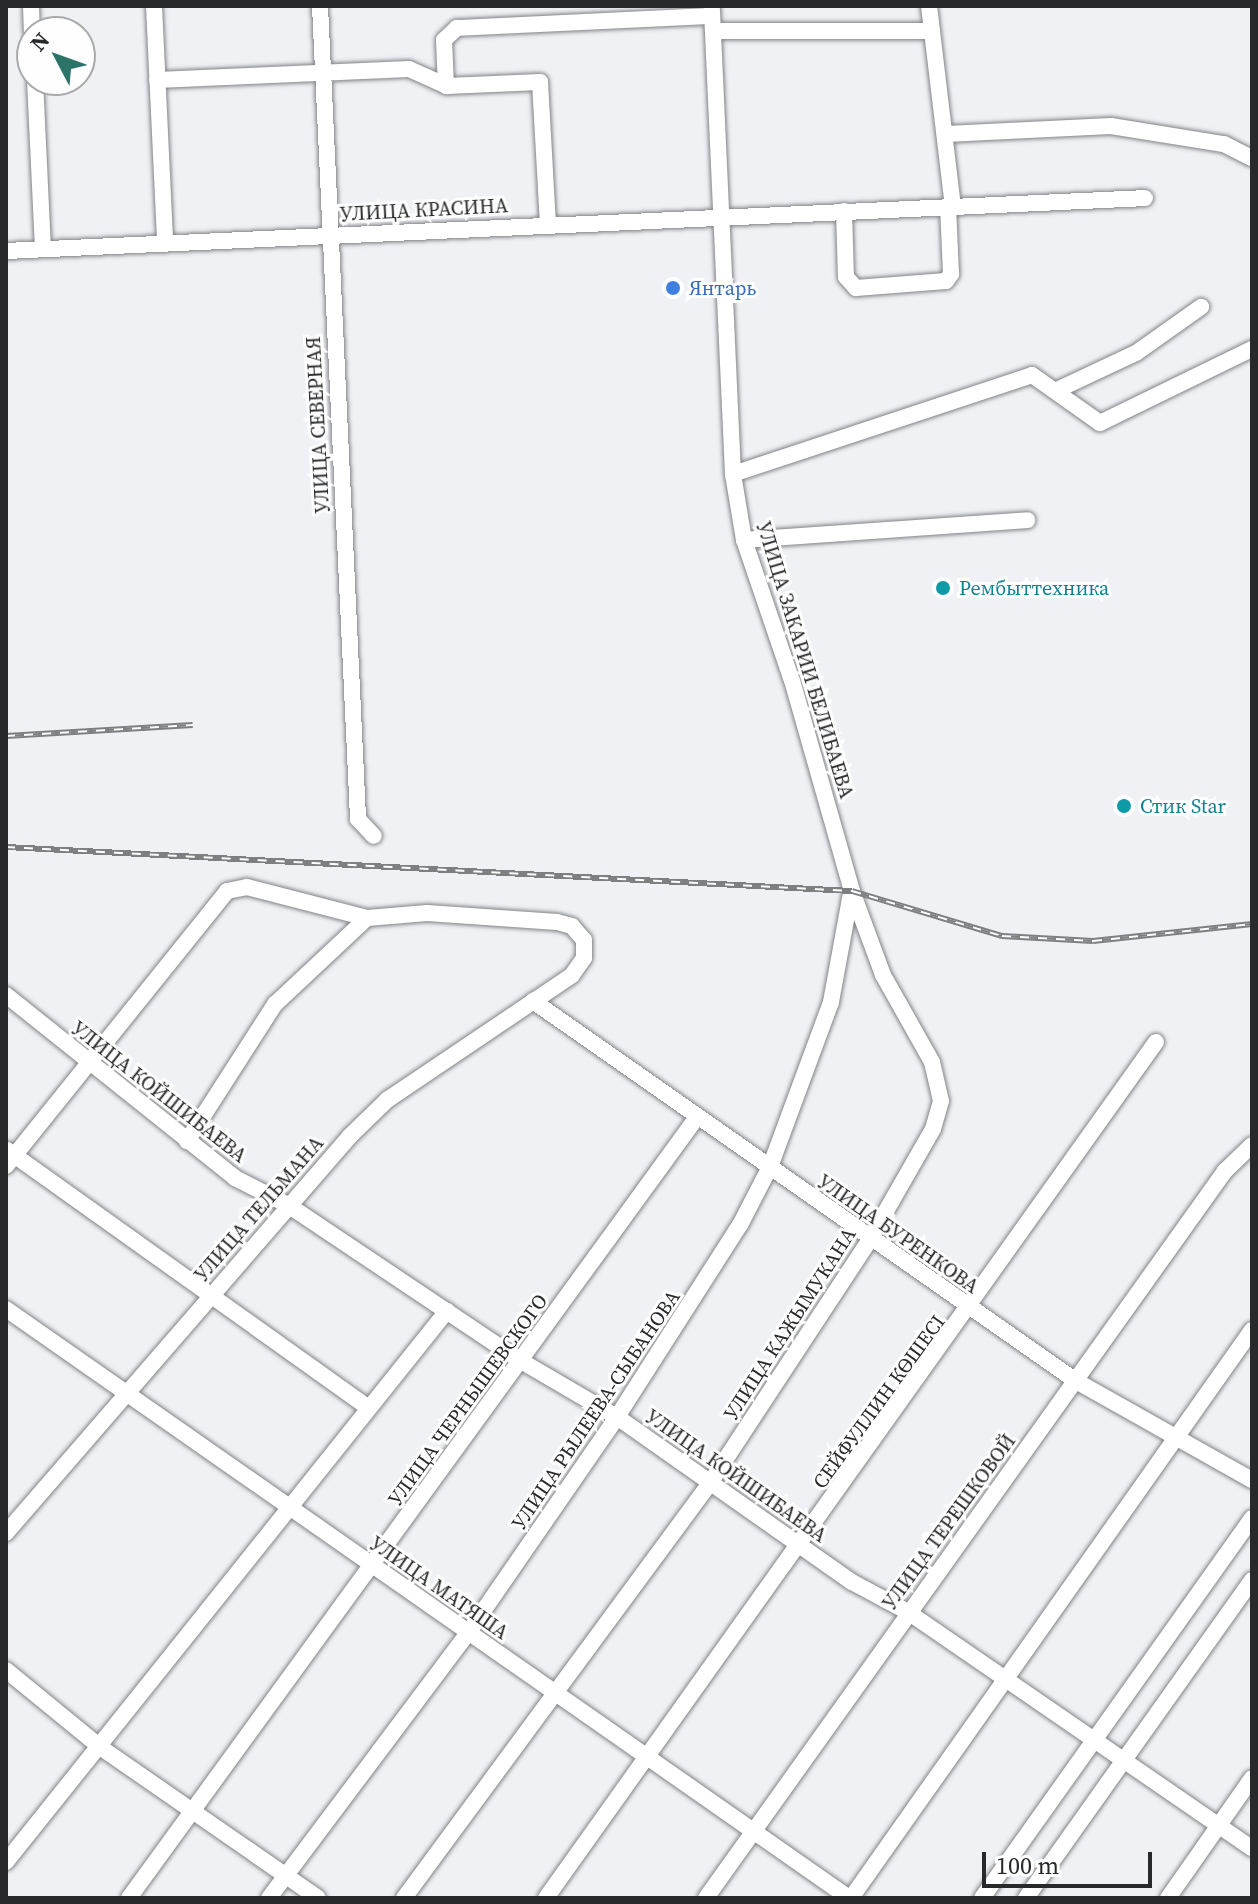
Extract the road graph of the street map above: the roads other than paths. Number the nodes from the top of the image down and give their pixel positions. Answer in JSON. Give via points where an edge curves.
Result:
{"nodes":[{"id":1,"x":154,"y":6,"type":"edge"},
{"id":2,"x":320,"y":6,"type":"edge"},
{"id":3,"x":929,"y":6,"type":"edge"},
{"id":4,"x":712,"y":17,"type":"edge"},
{"id":5,"x":932,"y":31,"type":"junction"},
{"id":6,"x":323,"y":73,"type":"junction"},
{"id":7,"x":157,"y":80,"type":"junction"},
{"id":8,"x":446,"y":86,"type":"junction"},
{"id":9,"x":36,"y":96,"type":"edge"},
{"id":10,"x":946,"y":134,"type":"junction"},
{"id":11,"x":1252,"y":158,"type":"edge"},
{"id":12,"x":1145,"y":198,"type":"dead end"},
{"id":13,"x":950,"y":206,"type":"junction"},
{"id":14,"x":844,"y":211,"type":"junction"},
{"id":15,"x":723,"y":217,"type":"junction"},
{"id":16,"x":548,"y":224,"type":"junction"},
{"id":17,"x":329,"y":235,"type":"junction"},
{"id":18,"x":165,"y":242,"type":"junction"},
{"id":19,"x":43,"y":249,"type":"junction"},
{"id":20,"x":6,"y":251,"type":"edge"},
{"id":21,"x":1201,"y":307,"type":"dead end"},
{"id":22,"x":1252,"y":349,"type":"edge"},
{"id":23,"x":1057,"y":390,"type":"junction"},
{"id":24,"x":733,"y":474,"type":"junction"},
{"id":25,"x":1027,"y":520,"type":"dead end"},
{"id":26,"x":744,"y":540,"type":"junction"},
{"id":27,"x":374,"y":836,"type":"dead end"},
{"id":28,"x":852,"y":891,"type":"junction"},
{"id":29,"x":367,"y":918,"type":"junction"},
{"id":30,"x":6,"y":995,"type":"edge"},
{"id":31,"x":533,"y":1001,"type":"junction"},
{"id":32,"x":1156,"y":1042,"type":"dead end"},
{"id":33,"x":87,"y":1064,"type":"junction"},
{"id":34,"x":697,"y":1117,"type":"junction"},
{"id":35,"x":187,"y":1141,"type":"junction"},
{"id":36,"x":1252,"y":1145,"type":"edge"},
{"id":37,"x":9,"y":1157,"type":"edge"},
{"id":38,"x":770,"y":1167,"type":"junction"},
{"id":39,"x":288,"y":1205,"type":"junction"},
{"id":40,"x":870,"y":1239,"type":"junction"},
{"id":41,"x":211,"y":1295,"type":"junction"},
{"id":42,"x":6,"y":1309,"type":"edge"},
{"id":43,"x":970,"y":1310,"type":"junction"},
{"id":44,"x":447,"y":1311,"type":"junction"},
{"id":45,"x":1252,"y":1330,"type":"edge"},
{"id":46,"x":521,"y":1361,"type":"junction"},
{"id":47,"x":1076,"y":1381,"type":"junction"},
{"id":48,"x":128,"y":1395,"type":"junction"},
{"id":49,"x":367,"y":1407,"type":"junction"},
{"id":50,"x":617,"y":1417,"type":"junction"},
{"id":51,"x":1177,"y":1439,"type":"junction"},
{"id":52,"x":1252,"y":1480,"type":"edge"},
{"id":53,"x":710,"y":1483,"type":"junction"},
{"id":54,"x":288,"y":1504,"type":"junction"},
{"id":55,"x":1252,"y":1518,"type":"edge"},
{"id":56,"x":6,"y":1533,"type":"edge"},
{"id":57,"x":800,"y":1546,"type":"junction"},
{"id":58,"x":372,"y":1566,"type":"junction"},
{"id":59,"x":1252,"y":1580,"type":"edge"},
{"id":60,"x":908,"y":1612,"type":"junction"},
{"id":61,"x":468,"y":1633,"type":"junction"},
{"id":62,"x":6,"y":1670,"type":"edge"},
{"id":63,"x":1006,"y":1678,"type":"junction"},
{"id":64,"x":553,"y":1696,"type":"junction"},
{"id":65,"x":1092,"y":1740,"type":"junction"},
{"id":66,"x":100,"y":1747,"type":"junction"},
{"id":67,"x":1122,"y":1758,"type":"junction"},
{"id":68,"x":648,"y":1761,"type":"junction"},
{"id":69,"x":1252,"y":1778,"type":"edge"},
{"id":70,"x":193,"y":1811,"type":"junction"},
{"id":71,"x":1219,"y":1826,"type":"junction"},
{"id":72,"x":754,"y":1832,"type":"junction"},
{"id":73,"x":1252,"y":1848,"type":"edge"},
{"id":74,"x":6,"y":1862,"type":"edge"},
{"id":75,"x":286,"y":1876,"type":"junction"},
{"id":76,"x":129,"y":1898,"type":"edge"},
{"id":77,"x":269,"y":1898,"type":"edge"},
{"id":78,"x":318,"y":1898,"type":"edge"},
{"id":79,"x":404,"y":1898,"type":"edge"},
{"id":80,"x":546,"y":1898,"type":"edge"},
{"id":81,"x":706,"y":1898,"type":"edge"},
{"id":82,"x":850,"y":1898,"type":"edge"},
{"id":83,"x":982,"y":1898,"type":"edge"},
{"id":84,"x":1026,"y":1898,"type":"edge"},
{"id":85,"x":1168,"y":1898,"type":"edge"}],
"edges":[{"from":1,"to":7,"type":"street"},
{"from":2,"to":6,"type":"street","name":"УЛИЦА СЕВЕРНАЯ"},
{"from":3,"to":5,"type":"street"},
{"from":4,"to":5,"type":"street"},
{"from":4,"to":8,"type":"street","via":[[457,28],[444,40]]},
{"from":4,"to":15,"type":"street","name":"УЛИЦА ЗАКАРИИ БЕЛИБАЕВА"},
{"from":5,"to":10,"type":"street"},
{"from":6,"to":7,"type":"street"},
{"from":6,"to":8,"type":"street","via":[[409,69]]},
{"from":6,"to":17,"type":"street","name":"УЛИЦА СЕВЕРНАЯ"},
{"from":7,"to":18,"type":"street"},
{"from":8,"to":16,"type":"street","via":[[540,82]]},
{"from":9,"to":19,"type":"street"},
{"from":10,"to":11,"type":"street","via":[[1111,126],[1224,144]]},
{"from":10,"to":13,"type":"street"},
{"from":12,"to":13,"type":"street","name":"УЛИЦА КРАСИНА"},
{"from":13,"to":14,"type":"street","name":"УЛИЦА КРАСИНА"},
{"from":13,"to":14,"type":"street","via":[[951,274],[946,281],[856,288],[846,277]]},
{"from":14,"to":15,"type":"street","name":"УЛИЦА КРАСИНА"},
{"from":15,"to":16,"type":"street","name":"УЛИЦА КРАСИНА"},
{"from":15,"to":24,"type":"street","name":"УЛИЦА ЗАКАРИИ БЕЛИБАЕВА"},
{"from":16,"to":17,"type":"street","name":"УЛИЦА КРАСИНА"},
{"from":17,"to":18,"type":"street","name":"УЛИЦА КРАСИНА"},
{"from":17,"to":27,"type":"street","name":"УЛИЦА СЕВЕРНАЯ","via":[[358,819]]},
{"from":18,"to":19,"type":"street","name":"УЛИЦА КРАСИНА"},
{"from":19,"to":20,"type":"street","name":"УЛИЦА КРАСИНА"},
{"from":21,"to":23,"type":"street","via":[[1136,353]]},
{"from":22,"to":23,"type":"street","via":[[1100,423]]},
{"from":23,"to":24,"type":"street","via":[[1032,375]]},
{"from":24,"to":26,"type":"street","name":"УЛИЦА ЗАКАРИИ БЕЛИБАЕВА"},
{"from":25,"to":26,"type":"street"},
{"from":26,"to":28,"type":"street","name":"УЛИЦА ЗАКАРИИ БЕЛИБАЕВА","via":[[792,681]]},
{"from":28,"to":38,"type":"street","name":"УЛИЦА РЫЛЕЕВА-СЫБАНОВА","via":[[831,1002]]},
{"from":28,"to":40,"type":"street","name":"УЛИЦА КАЖЫМУКАНА","via":[[883,975],[932,1062],[941,1101],[933,1129]]},
{"from":29,"to":31,"type":"street","name":"УЛИЦА ТЕЛЬМАНА","via":[[427,913],[572,926],[584,940],[584,958],[572,975]]},
{"from":29,"to":33,"type":"street","via":[[247,887],[227,891]]},
{"from":29,"to":35,"type":"street","via":[[275,1004]]},
{"from":30,"to":33,"type":"street","name":"УЛИЦА КОЙШИБАЕВА"},
{"from":31,"to":34,"type":"street","name":"УЛИЦА БУРЕНКОВА"},
{"from":31,"to":39,"type":"street","name":"УЛИЦА ТЕЛЬМАНА","via":[[387,1100]]},
{"from":32,"to":43,"type":"street","name":"СЕЙФУЛЛИН КӨШЕСІ"},
{"from":33,"to":35,"type":"street","name":"УЛИЦА КОЙШИБАЕВА"},
{"from":33,"to":37,"type":"street"},
{"from":34,"to":38,"type":"street","name":"УЛИЦА БУРЕНКОВА"},
{"from":34,"to":46,"type":"street","name":"УЛИЦА ЧЕРНЫШЕВСКОГО"},
{"from":35,"to":39,"type":"street","name":"УЛИЦА КОЙШИБАЕВА","via":[[235,1178]]},
{"from":36,"to":47,"type":"street","name":"УЛИЦА ТЕРЕШКОВОЙ","via":[[1225,1171]]},
{"from":37,"to":41,"type":"street"},
{"from":38,"to":40,"type":"street","name":"УЛИЦА БУРЕНКОВА"},
{"from":38,"to":50,"type":"street","name":"УЛИЦА РЫЛЕЕВА-СЫБАНОВА","via":[[740,1225]]},
{"from":39,"to":41,"type":"street","name":"УЛИЦА ТЕЛЬМАНА"},
{"from":39,"to":44,"type":"street","name":"УЛИЦА КОЙШИБАЕВА"},
{"from":40,"to":43,"type":"street","name":"УЛИЦА БУРЕНКОВА"},
{"from":40,"to":53,"type":"street","name":"УЛИЦА КАЖЫМУКАНА"},
{"from":41,"to":48,"type":"street","name":"УЛИЦА ТЕЛЬМАНА"},
{"from":41,"to":49,"type":"street"},
{"from":42,"to":48,"type":"street","name":"УЛИЦА МАТЯША"},
{"from":43,"to":47,"type":"street","name":"УЛИЦА БУРЕНКОВА"},
{"from":43,"to":57,"type":"street","name":"СЕЙФУЛЛИН КӨШЕСІ"},
{"from":44,"to":46,"type":"street","name":"УЛИЦА КОЙШИБАЕВА"},
{"from":44,"to":49,"type":"street"},
{"from":45,"to":51,"type":"street"},
{"from":46,"to":50,"type":"street","name":"УЛИЦА КОЙШИБАЕВА"},
{"from":46,"to":58,"type":"street","name":"УЛИЦА ЧЕРНЫШЕВСКОГО"},
{"from":47,"to":51,"type":"street","name":"УЛИЦА БУРЕНКОВА"},
{"from":47,"to":60,"type":"street","name":"УЛИЦА ТЕРЕШКОВОЙ"},
{"from":48,"to":54,"type":"street","name":"УЛИЦА МАТЯША"},
{"from":48,"to":56,"type":"street","name":"УЛИЦА ТЕЛЬМАНА"},
{"from":49,"to":54,"type":"street"},
{"from":50,"to":53,"type":"street","name":"УЛИЦА КОЙШИБАЕВА"},
{"from":50,"to":61,"type":"street","name":"УЛИЦА РЫЛЕЕВА-СЫБАНОВА"},
{"from":51,"to":52,"type":"street","name":"УЛИЦА БУРЕНКОВА"},
{"from":51,"to":63,"type":"street"},
{"from":53,"to":57,"type":"street","name":"УЛИЦА КОЙШИБАЕВА"},
{"from":53,"to":64,"type":"street","name":"УЛИЦА КАЖЫМУКАНА"},
{"from":54,"to":58,"type":"street","name":"УЛИЦА МАТЯША"},
{"from":54,"to":66,"type":"street"},
{"from":55,"to":65,"type":"street"},
{"from":57,"to":60,"type":"street","name":"УЛИЦА КОЙШИБАЕВА"},
{"from":57,"to":68,"type":"street","name":"СЕЙФУЛЛИН КӨШЕСІ"},
{"from":58,"to":61,"type":"street","name":"УЛИЦА МАТЯША"},
{"from":58,"to":70,"type":"street","name":"УЛИЦА ЧЕРНЫШЕВСКОГО"},
{"from":59,"to":67,"type":"street"},
{"from":60,"to":63,"type":"street","name":"УЛИЦА КОЙШИБАЕВА"},
{"from":60,"to":72,"type":"street","name":"УЛИЦА ТЕРЕШКОВОЙ"},
{"from":61,"to":64,"type":"street","name":"УЛИЦА МАТЯША"},
{"from":61,"to":75,"type":"street","name":"УЛИЦА РЫЛЕЕВА-СЫБАНОВА"},
{"from":62,"to":66,"type":"street"},
{"from":63,"to":65,"type":"street","name":"УЛИЦА КОЙШИБАЕВА"},
{"from":63,"to":82,"type":"street"},
{"from":64,"to":68,"type":"street","name":"УЛИЦА МАТЯША"},
{"from":64,"to":79,"type":"street","name":"УЛИЦА КАЖЫМУКАНА"},
{"from":65,"to":67,"type":"street","name":"УЛИЦА КОЙШИБАЕВА"},
{"from":65,"to":83,"type":"street"},
{"from":66,"to":70,"type":"street"},
{"from":66,"to":74,"type":"street"},
{"from":67,"to":71,"type":"street","name":"УЛИЦА КОЙШИБАЕВА"},
{"from":67,"to":84,"type":"street"},
{"from":68,"to":72,"type":"street","name":"УЛИЦА МАТЯША"},
{"from":68,"to":80,"type":"street","name":"СЕЙФУЛЛИН КӨШЕСІ"},
{"from":69,"to":71,"type":"street"},
{"from":70,"to":75,"type":"street"},
{"from":70,"to":76,"type":"street","name":"УЛИЦА ЧЕРНЫШЕВСКОГО"},
{"from":71,"to":73,"type":"street","name":"УЛИЦА КОЙШИБАЕВА"},
{"from":71,"to":85,"type":"street"},
{"from":72,"to":81,"type":"street","name":"УЛИЦА ТЕРЕШКОВОЙ"},
{"from":72,"to":82,"type":"street","name":"УЛИЦА МАТЯША"},
{"from":75,"to":77,"type":"street","name":"УЛИЦА РЫЛЕЕВА-СЫБАНОВА"},
{"from":75,"to":78,"type":"street"}]}
